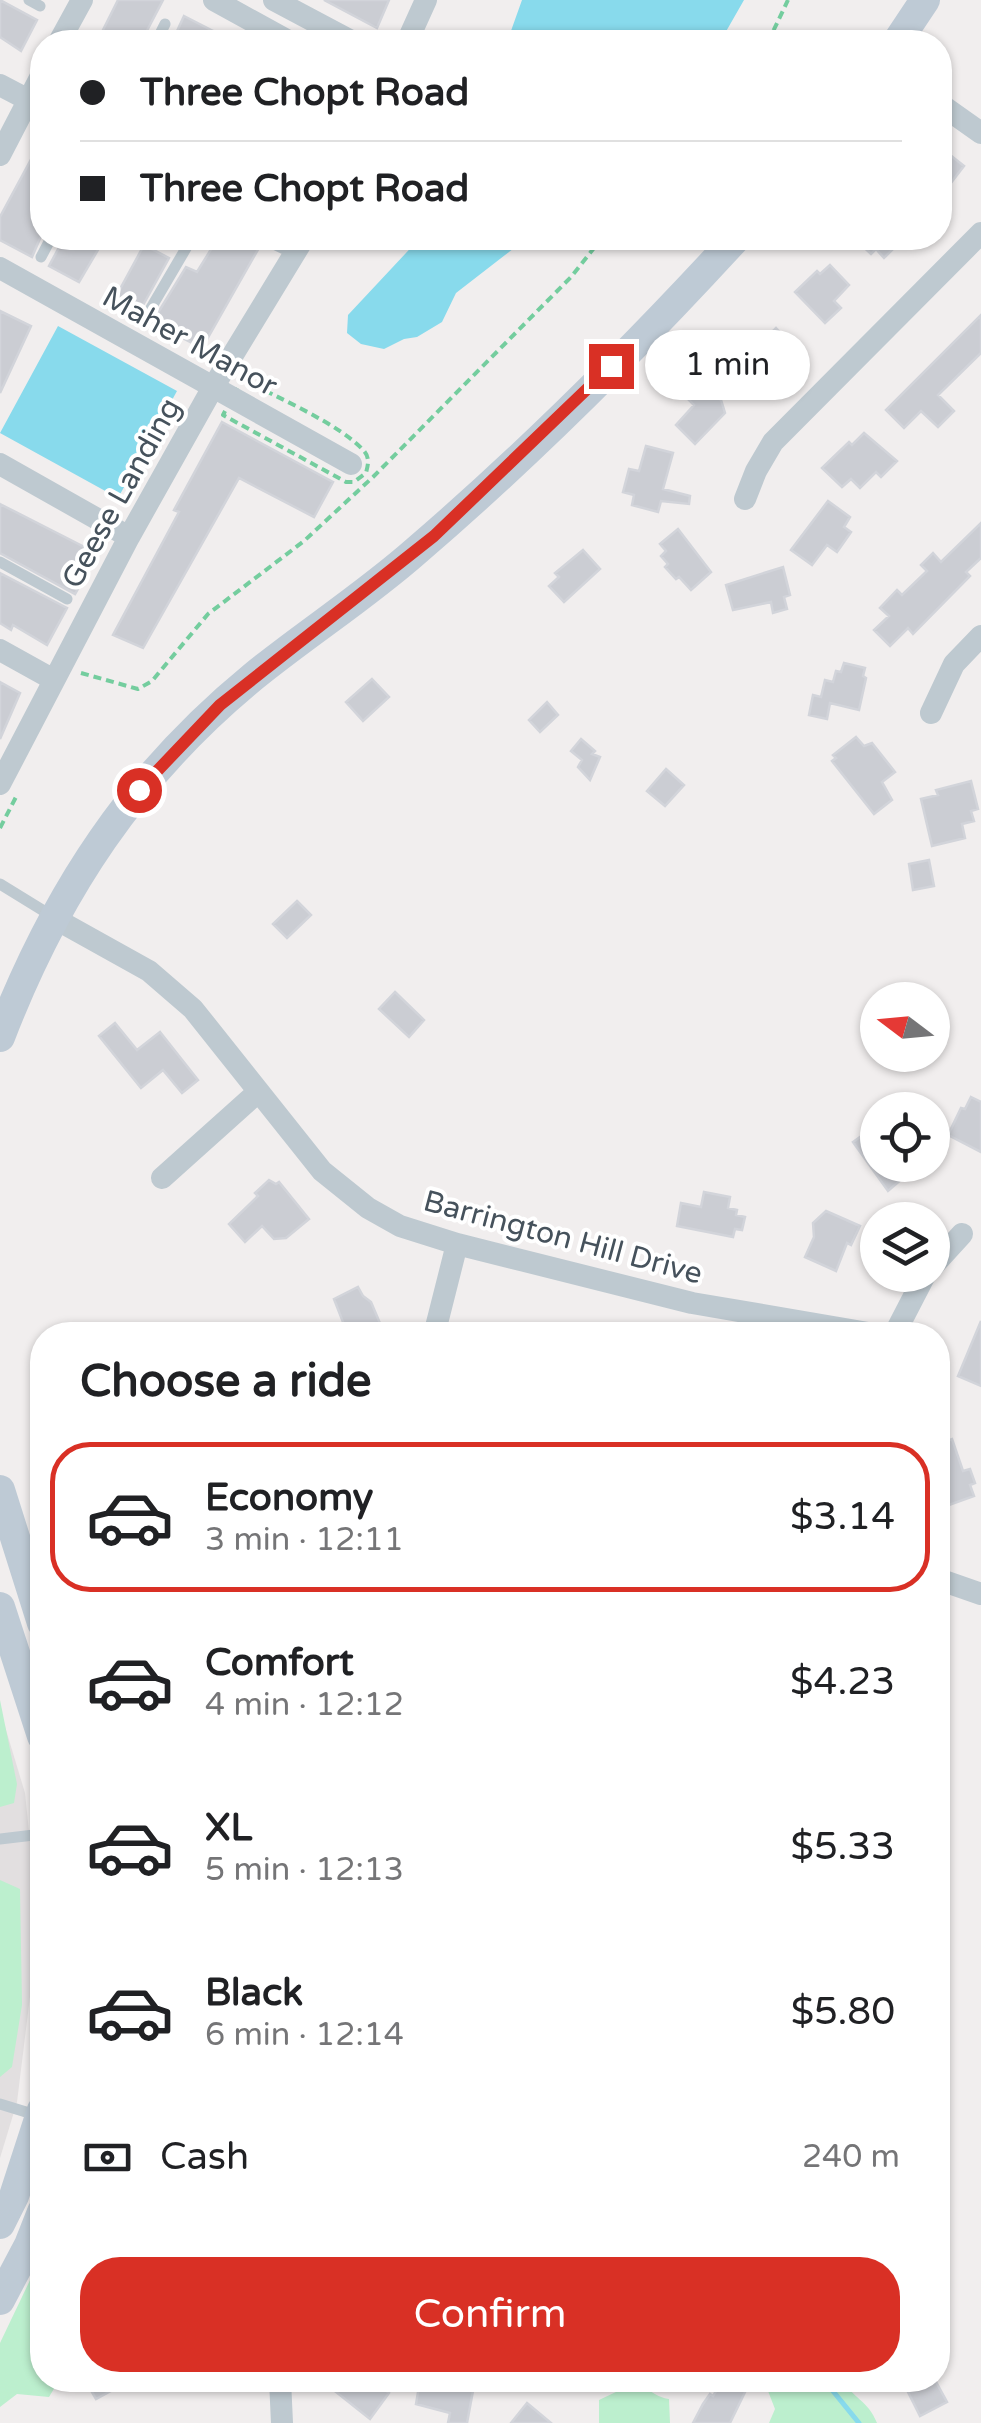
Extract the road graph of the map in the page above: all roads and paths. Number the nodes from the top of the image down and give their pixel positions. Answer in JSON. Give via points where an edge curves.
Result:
{"nodes":[{"id":1,"x":82,"y":0,"type":"edge"},
{"id":2,"x":214,"y":0,"type":"edge"},
{"id":3,"x":274,"y":0,"type":"edge"},
{"id":4,"x":426,"y":0,"type":"edge"},
{"id":5,"x":788,"y":0,"type":"edge"},
{"id":6,"x":925,"y":0,"type":"edge"},
{"id":7,"x":165,"y":24,"type":"dead end"},
{"id":8,"x":66,"y":30,"type":"edge"},
{"id":9,"x":162,"y":30,"type":"edge"},
{"id":10,"x":268,"y":30,"type":"edge"},
{"id":11,"x":330,"y":30,"type":"edge"},
{"id":12,"x":412,"y":30,"type":"edge"},
{"id":13,"x":774,"y":30,"type":"edge"},
{"id":14,"x":904,"y":30,"type":"edge"},
{"id":15,"x":0,"y":85,"type":"edge"},
{"id":16,"x":30,"y":101,"type":"edge"},
{"id":17,"x":30,"y":112,"type":"edge"},
{"id":18,"x":952,"y":112,"type":"edge"},
{"id":19,"x":981,"y":133,"type":"edge"},
{"id":20,"x":0,"y":154,"type":"edge"},
{"id":21,"x":981,"y":233,"type":"edge"},
{"id":22,"x":44,"y":250,"type":"edge"},
{"id":23,"x":185,"y":250,"type":"edge"},
{"id":24,"x":296,"y":250,"type":"edge"},
{"id":25,"x":593,"y":250,"type":"edge"},
{"id":26,"x":724,"y":250,"type":"edge"},
{"id":27,"x":41,"y":256,"type":"dead end"},
{"id":28,"x":0,"y":268,"type":"edge"},
{"id":29,"x":151,"y":308,"type":"dead end"},
{"id":30,"x":212,"y":389,"type":"junction"},
{"id":31,"x":0,"y":464,"type":"edge"},
{"id":32,"x":350,"y":464,"type":"dead end"},
{"id":33,"x":745,"y":498,"type":"dead end"},
{"id":34,"x":129,"y":538,"type":"junction"},
{"id":35,"x":0,"y":562,"type":"edge"},
{"id":36,"x":67,"y":599,"type":"dead end"},
{"id":37,"x":981,"y":636,"type":"edge"},
{"id":38,"x":0,"y":650,"type":"edge"},
{"id":39,"x":82,"y":673,"type":"dead end"},
{"id":40,"x":54,"y":680,"type":"junction"},
{"id":41,"x":932,"y":713,"type":"dead end"},
{"id":42,"x":9,"y":789,"type":"edge"},
{"id":43,"x":0,"y":828,"type":"edge"},
{"id":44,"x":0,"y":884,"type":"edge"},
{"id":45,"x":52,"y":916,"type":"junction"},
{"id":46,"x":0,"y":1037,"type":"edge"},
{"id":47,"x":258,"y":1092,"type":"junction"},
{"id":48,"x":162,"y":1178,"type":"dead end"},
{"id":49,"x":962,"y":1234,"type":"dead end"},
{"id":50,"x":457,"y":1244,"type":"junction"},
{"id":51,"x":950,"y":1247,"type":"edge"},
{"id":52,"x":916,"y":1292,"type":"edge"},
{"id":53,"x":437,"y":1322,"type":"edge"},
{"id":54,"x":804,"y":1322,"type":"edge"},
{"id":55,"x":901,"y":1322,"type":"edge"},
{"id":56,"x":0,"y":1490,"type":"edge"},
{"id":57,"x":950,"y":1583,"type":"edge"},
{"id":58,"x":30,"y":1585,"type":"edge"},
{"id":59,"x":981,"y":1594,"type":"edge"},
{"id":60,"x":0,"y":1607,"type":"edge"},
{"id":61,"x":30,"y":1699,"type":"edge"},
{"id":62,"x":30,"y":1835,"type":"edge"},
{"id":63,"x":0,"y":1839,"type":"edge"},
{"id":64,"x":0,"y":2104,"type":"edge"},
{"id":65,"x":30,"y":2112,"type":"edge"},
{"id":66,"x":30,"y":2146,"type":"edge"},
{"id":67,"x":0,"y":2224,"type":"edge"},
{"id":68,"x":30,"y":2242,"type":"edge"},
{"id":69,"x":0,"y":2300,"type":"edge"},
{"id":70,"x":281,"y":2392,"type":"edge"},
{"id":71,"x":282,"y":2423,"type":"edge"}],
"edges":[{"from":1,"to":8,"type":"street"},
{"from":2,"to":10,"type":"street"},
{"from":3,"to":11,"type":"street"},
{"from":4,"to":12,"type":"street"},
{"from":5,"to":13,"type":"path"},
{"from":6,"to":14,"type":"main road"},
{"from":7,"to":9,"type":"lane"},
{"from":15,"to":16,"type":"street"},
{"from":17,"to":20,"type":"street"},
{"from":18,"to":19,"type":"street"},
{"from":21,"to":33,"type":"street","via":[[773,442]]},
{"from":22,"to":27,"type":"lane"},
{"from":23,"to":29,"type":"lane"},
{"from":24,"to":30,"type":"street","name":"Geese Landing"},
{"from":25,"to":39,"type":"path","via":[[414,438],[304,541],[208,614],[152,681],[138,689]]},
{"from":26,"to":45,"type":"main road","via":[[467,507],[256,674],[156,769],[109,826]]},
{"from":28,"to":30,"type":"street","name":"Maher Manor"},
{"from":30,"to":32,"type":"street","name":"Maher Manor"},
{"from":30,"to":34,"type":"street","name":"Geese Landing"},
{"from":31,"to":34,"type":"street"},
{"from":34,"to":40,"type":"street","name":"Geese Landing"},
{"from":35,"to":36,"type":"lane"},
{"from":37,"to":41,"type":"street","via":[[954,664]]},
{"from":38,"to":40,"type":"street"},
{"from":40,"to":42,"type":"street","name":"Geese Landing"},
{"from":42,"to":43,"type":"path"},
{"from":44,"to":45,"type":"lane"},
{"from":45,"to":46,"type":"main road"},
{"from":45,"to":47,"type":"street","name":"Barrington Hill Drive","via":[[149,971],[193,1010]]},
{"from":47,"to":48,"type":"street"},
{"from":47,"to":50,"type":"street","name":"Barrington Hill Drive","via":[[322,1171],[368,1208]]},
{"from":49,"to":51,"type":"street"},
{"from":50,"to":53,"type":"street"},
{"from":50,"to":54,"type":"street","name":"Barrington Hill Drive","via":[[692,1303]]},
{"from":52,"to":55,"type":"street"},
{"from":56,"to":58,"type":"main road"},
{"from":57,"to":59,"type":"street"},
{"from":60,"to":61,"type":"main road"},
{"from":62,"to":63,"type":"lane"},
{"from":64,"to":65,"type":"lane"},
{"from":66,"to":67,"type":"main road"},
{"from":68,"to":69,"type":"main road"},
{"from":70,"to":71,"type":"street"}]}
